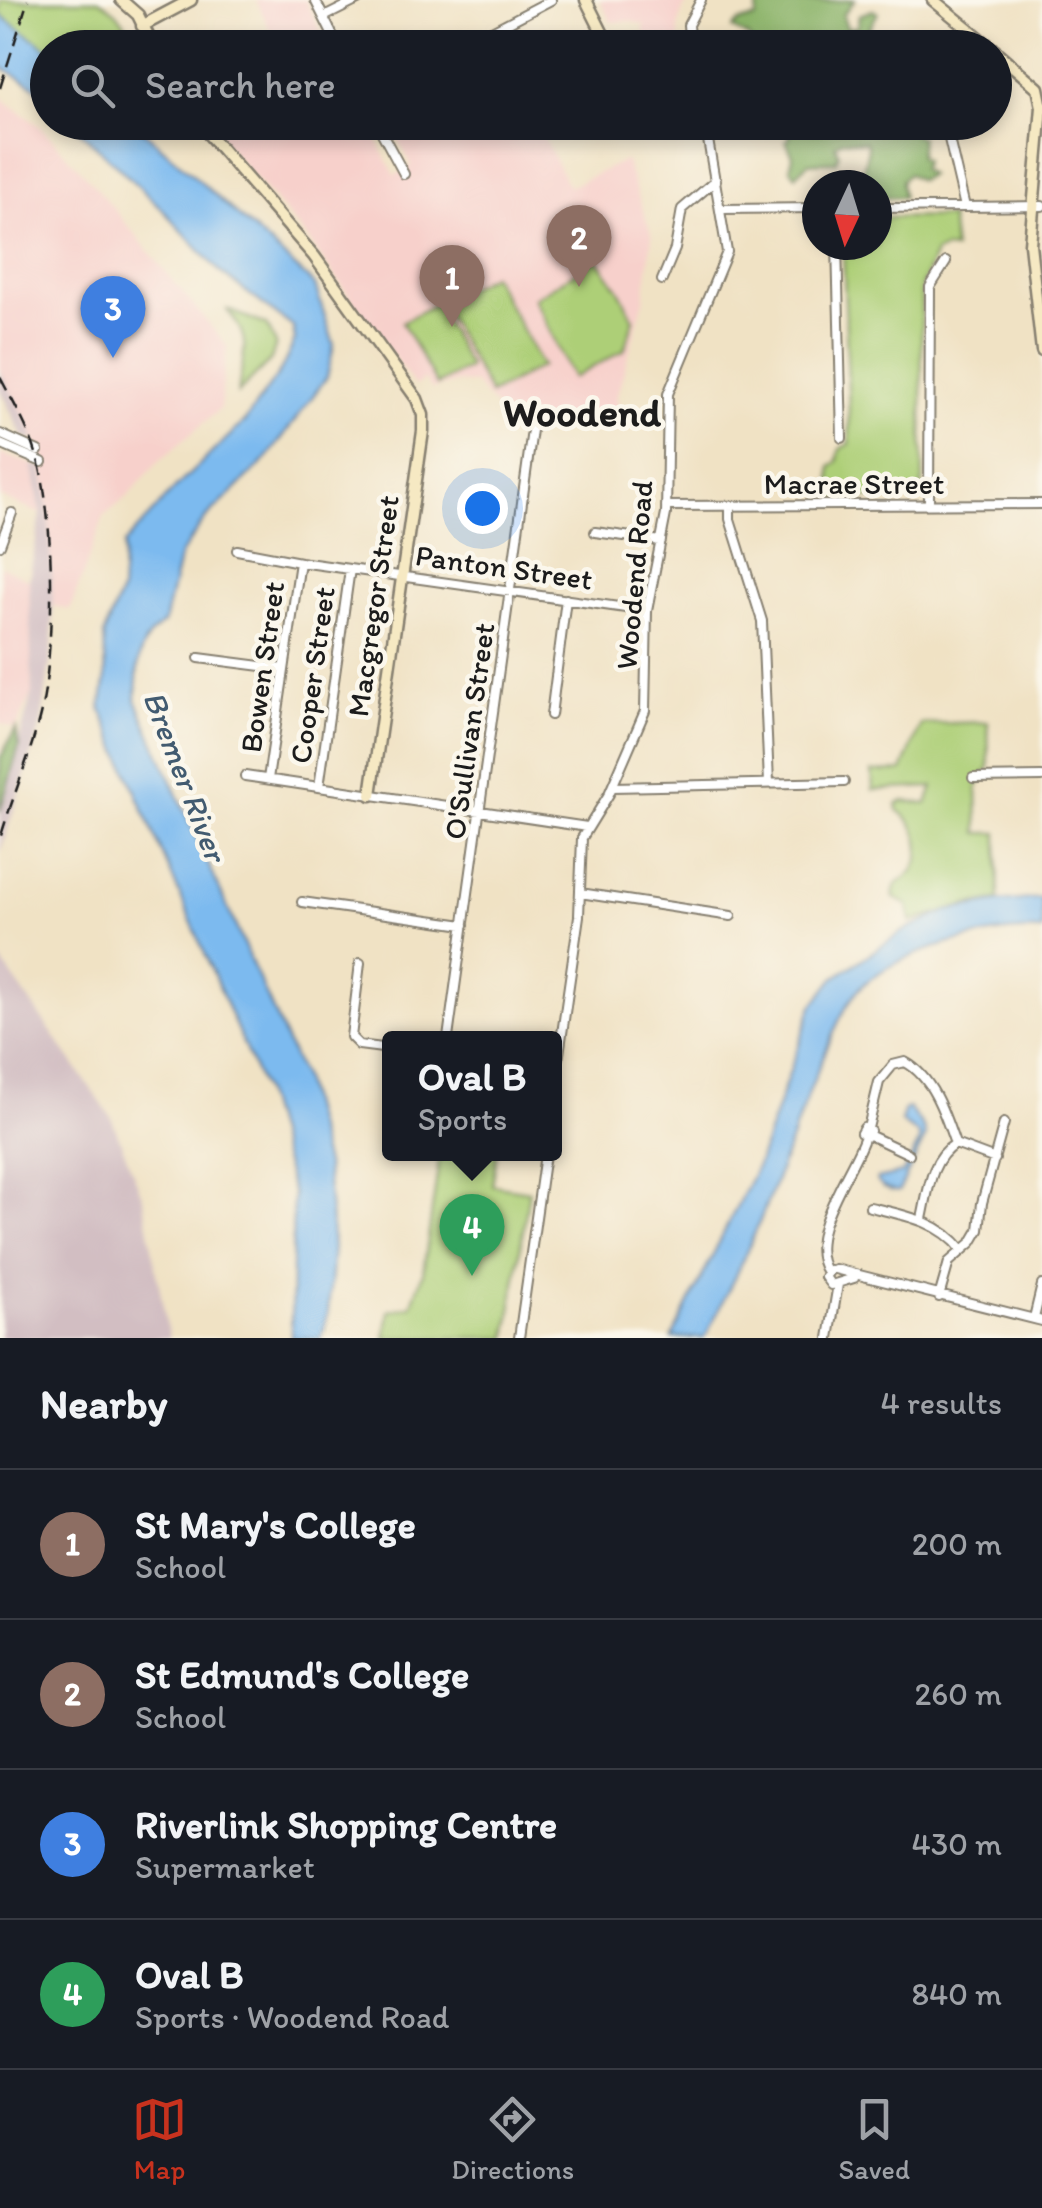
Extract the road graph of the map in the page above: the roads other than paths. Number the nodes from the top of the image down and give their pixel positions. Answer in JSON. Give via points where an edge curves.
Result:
{"nodes":[{"id":1,"x":111,"y":0,"type":"edge"},
{"id":2,"x":121,"y":0,"type":"edge"},
{"id":3,"x":191,"y":0,"type":"edge"},
{"id":4,"x":315,"y":0,"type":"edge"},
{"id":5,"x":358,"y":0,"type":"edge"},
{"id":6,"x":551,"y":0,"type":"edge"},
{"id":7,"x":586,"y":0,"type":"edge"},
{"id":8,"x":701,"y":0,"type":"edge"},
{"id":9,"x":933,"y":0,"type":"edge"},
{"id":10,"x":324,"y":17,"type":"junction"},
{"id":11,"x":142,"y":26,"type":"junction"},
{"id":12,"x":144,"y":30,"type":"edge"},
{"id":13,"x":330,"y":30,"type":"edge"},
{"id":14,"x":494,"y":30,"type":"edge"},
{"id":15,"x":601,"y":30,"type":"edge"},
{"id":16,"x":688,"y":30,"type":"edge"},
{"id":17,"x":968,"y":30,"type":"edge"},
{"id":18,"x":1012,"y":64,"type":"edge"},
{"id":19,"x":1028,"y":76,"type":"junction"},
{"id":20,"x":1042,"y":83,"type":"edge"},
{"id":21,"x":1041,"y":99,"type":"edge"},
{"id":22,"x":1041,"y":117,"type":"edge"},
{"id":23,"x":213,"y":140,"type":"edge"},
{"id":24,"x":386,"y":140,"type":"edge"},
{"id":25,"x":708,"y":140,"type":"edge"},
{"id":26,"x":950,"y":140,"type":"edge"},
{"id":27,"x":404,"y":174,"type":"dead end"},
{"id":28,"x":716,"y":180,"type":"junction"},
{"id":29,"x":1037,"y":206,"type":"edge"},
{"id":30,"x":965,"y":207,"type":"junction"},
{"id":31,"x":722,"y":208,"type":"junction"},
{"id":32,"x":802,"y":208,"type":"edge"},
{"id":33,"x":892,"y":208,"type":"edge"},
{"id":34,"x":837,"y":260,"type":"edge"},
{"id":35,"x":946,"y":262,"type":"dead end"},
{"id":36,"x":662,"y":280,"type":"dead end"},
{"id":37,"x":1042,"y":350,"type":"edge"},
{"id":38,"x":532,"y":430,"type":"dead end"},
{"id":39,"x":0,"y":434,"type":"edge"},
{"id":40,"x":842,"y":438,"type":"dead end"},
{"id":41,"x":0,"y":444,"type":"edge"},
{"id":42,"x":38,"y":451,"type":"dead end"},
{"id":43,"x":42,"y":462,"type":"dead end"},
{"id":44,"x":930,"y":503,"type":"junction"},
{"id":45,"x":1042,"y":504,"type":"edge"},
{"id":46,"x":666,"y":506,"type":"junction"},
{"id":47,"x":730,"y":506,"type":"junction"},
{"id":48,"x":12,"y":513,"type":"dead end"},
{"id":49,"x":595,"y":532,"type":"dead end"},
{"id":50,"x":661,"y":541,"type":"junction"},
{"id":51,"x":0,"y":545,"type":"edge"},
{"id":52,"x":236,"y":550,"type":"dead end"},
{"id":53,"x":300,"y":562,"type":"junction"},
{"id":54,"x":350,"y":569,"type":"junction"},
{"id":55,"x":402,"y":576,"type":"junction"},
{"id":56,"x":510,"y":591,"type":"junction"},
{"id":57,"x":566,"y":599,"type":"junction"},
{"id":58,"x":647,"y":611,"type":"junction"},
{"id":59,"x":199,"y":658,"type":"dead end"},
{"id":60,"x":284,"y":669,"type":"junction"},
{"id":61,"x":550,"y":715,"type":"dead end"},
{"id":62,"x":245,"y":776,"type":"dead end"},
{"id":63,"x":1042,"y":777,"type":"edge"},
{"id":64,"x":974,"y":778,"type":"dead end"},
{"id":65,"x":268,"y":779,"type":"junction"},
{"id":66,"x":844,"y":782,"type":"dead end"},
{"id":67,"x":768,"y":783,"type":"junction"},
{"id":68,"x":319,"y":787,"type":"junction"},
{"id":69,"x":613,"y":787,"type":"junction"},
{"id":70,"x":371,"y":795,"type":"junction"},
{"id":71,"x":481,"y":811,"type":"junction"},
{"id":72,"x":587,"y":827,"type":"junction"},
{"id":73,"x":580,"y":893,"type":"junction"},
{"id":74,"x":302,"y":902,"type":"dead end"},
{"id":75,"x":731,"y":916,"type":"dead end"},
{"id":76,"x":464,"y":924,"type":"junction"},
{"id":77,"x":360,"y":963,"type":"dead end"},
{"id":78,"x":449,"y":1031,"type":"edge"},
{"id":79,"x":562,"y":1031,"type":"edge"},
{"id":80,"x":382,"y":1048,"type":"edge"},
{"id":81,"x":1004,"y":1123,"type":"dead end"},
{"id":82,"x":867,"y":1133,"type":"junction"},
{"id":83,"x":955,"y":1144,"type":"junction"},
{"id":84,"x":909,"y":1154,"type":"dead end"},
{"id":85,"x":996,"y":1160,"type":"junction"},
{"id":86,"x":544,"y":1161,"type":"edge"},
{"id":87,"x":870,"y":1207,"type":"dead end"},
{"id":88,"x":922,"y":1219,"type":"junction"},
{"id":89,"x":962,"y":1250,"type":"junction"},
{"id":90,"x":831,"y":1270,"type":"junction"},
{"id":91,"x":862,"y":1278,"type":"junction"},
{"id":92,"x":835,"y":1283,"type":"junction"},
{"id":93,"x":1042,"y":1285,"type":"edge"},
{"id":94,"x":939,"y":1297,"type":"junction"},
{"id":95,"x":1038,"y":1320,"type":"edge"},
{"id":96,"x":518,"y":1338,"type":"edge"},
{"id":97,"x":829,"y":1338,"type":"edge"}],
"edges":[{"from":1,"to":11,"type":"street"},
{"from":2,"to":11,"type":"street"},
{"from":3,"to":11,"type":"street"},
{"from":4,"to":10,"type":"street"},
{"from":5,"to":10,"type":"street"},
{"from":6,"to":14,"type":"street"},
{"from":7,"to":15,"type":"street"},
{"from":8,"to":16,"type":"street"},
{"from":9,"to":17,"type":"street"},
{"from":10,"to":13,"type":"street"},
{"from":11,"to":12,"type":"street"},
{"from":18,"to":19,"type":"street"},
{"from":19,"to":20,"type":"street"},
{"from":19,"to":21,"type":"street"},
{"from":21,"to":22,"type":"street"},
{"from":22,"to":29,"type":"street"},
{"from":23,"to":55,"type":"street","name":"Macgregor Street","via":[[336,284],[417,399],[424,424]]},
{"from":24,"to":27,"type":"street"},
{"from":25,"to":28,"type":"street","name":"Woodend Road"},
{"from":26,"to":30,"type":"street"},
{"from":28,"to":31,"type":"street","name":"Woodend Road"},
{"from":28,"to":36,"type":"street","via":[[682,209]]},
{"from":29,"to":30,"type":"street"},
{"from":29,"to":37,"type":"street","via":[[1030,252]]},
{"from":30,"to":33,"type":"street"},
{"from":31,"to":32,"type":"street"},
{"from":31,"to":46,"type":"street","name":"Woodend Road","via":[[724,262],[668,394]]},
{"from":34,"to":40,"type":"street"},
{"from":35,"to":44,"type":"street","via":[[930,287]]},
{"from":38,"to":56,"type":"street","name":"O'Sullivan Street"},
{"from":39,"to":42,"type":"street"},
{"from":41,"to":43,"type":"street"},
{"from":44,"to":45,"type":"street","name":"Macrae Street"},
{"from":44,"to":47,"type":"street","name":"Macrae Street"},
{"from":46,"to":47,"type":"street","name":"Macrae Street"},
{"from":46,"to":50,"type":"street","name":"Woodend Road"},
{"from":47,"to":67,"type":"street","via":[[762,621]]},
{"from":48,"to":51,"type":"street"},
{"from":49,"to":50,"type":"street"},
{"from":50,"to":58,"type":"street","name":"Woodend Road"},
{"from":52,"to":53,"type":"street","name":"Panton Street"},
{"from":53,"to":54,"type":"street","name":"Panton Street"},
{"from":53,"to":60,"type":"street","name":"Bowen Street"},
{"from":54,"to":55,"type":"street","name":"Panton Street"},
{"from":54,"to":68,"type":"street","name":"Cooper Street"},
{"from":55,"to":56,"type":"street","name":"Panton Street"},
{"from":55,"to":70,"type":"street","name":"Macgregor Street"},
{"from":56,"to":57,"type":"street","name":"Panton Street"},
{"from":56,"to":71,"type":"street","name":"O'Sullivan Street"},
{"from":57,"to":58,"type":"street","name":"Panton Street"},
{"from":57,"to":61,"type":"street"},
{"from":58,"to":69,"type":"street","name":"Woodend Road","via":[[645,711]]},
{"from":59,"to":60,"type":"street"},
{"from":60,"to":65,"type":"street","name":"Bowen Street"},
{"from":62,"to":65,"type":"street"},
{"from":63,"to":64,"type":"street"},
{"from":65,"to":68,"type":"street"},
{"from":66,"to":67,"type":"street"},
{"from":67,"to":69,"type":"street"},
{"from":68,"to":70,"type":"street"},
{"from":69,"to":72,"type":"street","name":"Woodend Road"},
{"from":70,"to":71,"type":"street"},
{"from":71,"to":72,"type":"street"},
{"from":71,"to":76,"type":"street","name":"O'Sullivan Street"},
{"from":72,"to":73,"type":"street","name":"Woodend Road"},
{"from":73,"to":75,"type":"street"},
{"from":73,"to":79,"type":"street","name":"Woodend Road"},
{"from":74,"to":76,"type":"street"},
{"from":76,"to":78,"type":"street","name":"O'Sullivan Street"},
{"from":77,"to":80,"type":"street","via":[[351,1037]]},
{"from":81,"to":85,"type":"street"},
{"from":82,"to":83,"type":"street","via":[[880,1082],[892,1065],[905,1062],[936,1098]]},
{"from":82,"to":84,"type":"street"},
{"from":82,"to":90,"type":"street","via":[[821,1231],[820,1259]]},
{"from":83,"to":85,"type":"street"},
{"from":83,"to":88,"type":"street","via":[[934,1169]]},
{"from":85,"to":89,"type":"street","via":[[979,1230]]},
{"from":86,"to":96,"type":"street"},
{"from":87,"to":88,"type":"street"},
{"from":88,"to":89,"type":"street"},
{"from":89,"to":94,"type":"street","via":[[948,1262]]},
{"from":90,"to":91,"type":"street"},
{"from":90,"to":92,"type":"street","via":[[840,1274]]},
{"from":90,"to":92,"type":"street","via":[[825,1279]]},
{"from":91,"to":92,"type":"street"},
{"from":91,"to":94,"type":"street"},
{"from":92,"to":97,"type":"street"},
{"from":93,"to":95,"type":"street"},
{"from":94,"to":95,"type":"street"}]}
